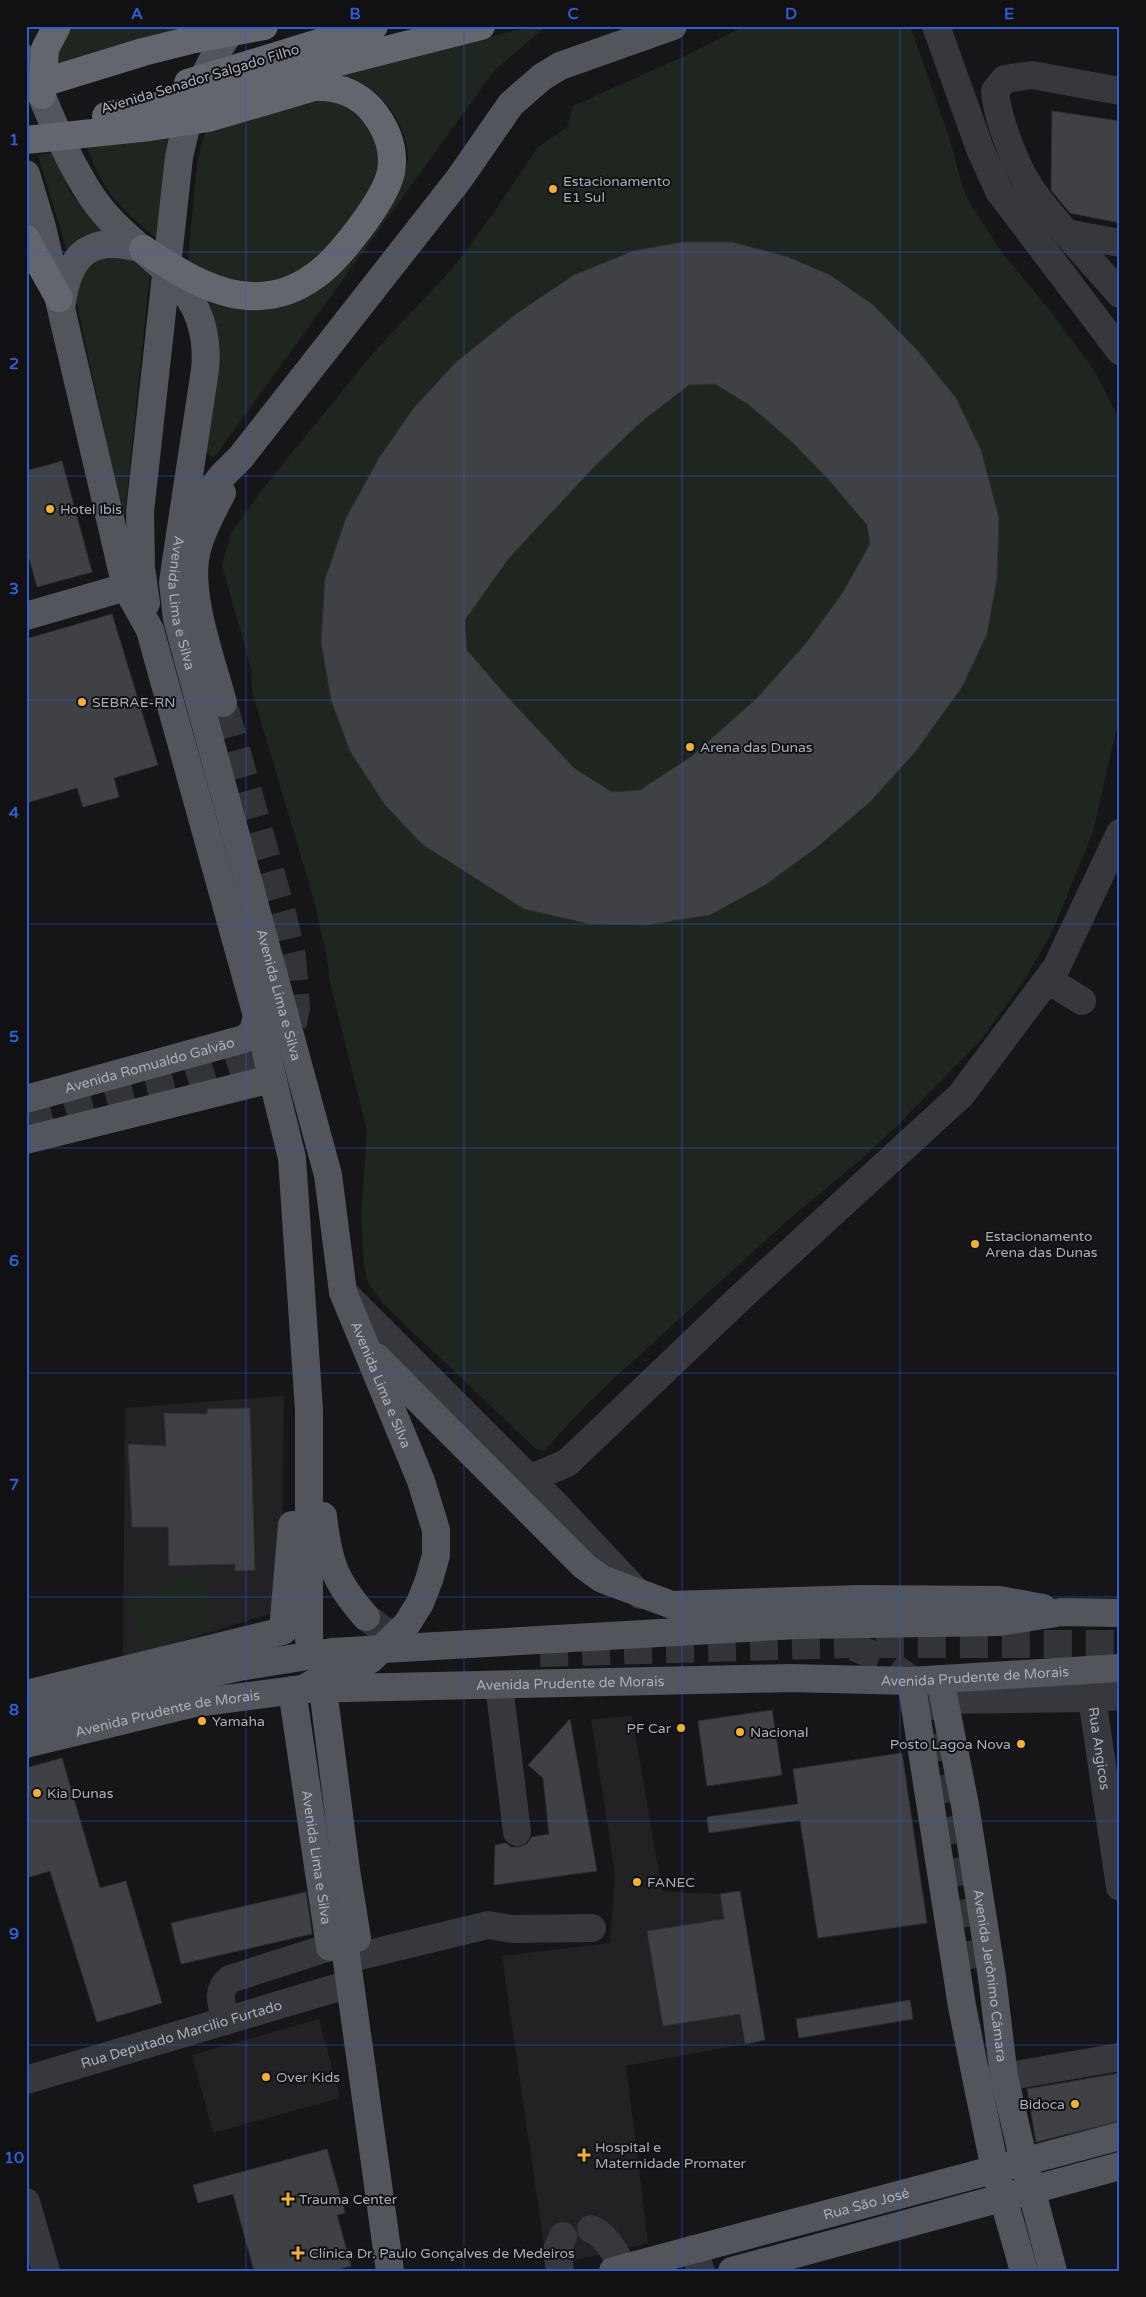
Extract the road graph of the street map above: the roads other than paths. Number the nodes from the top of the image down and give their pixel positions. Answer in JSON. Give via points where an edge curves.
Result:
{"nodes":[{"id":1,"x":57,"y":26,"type":"edge"},
{"id":2,"x":374,"y":26,"type":"edge"},
{"id":3,"x":481,"y":26,"type":"edge"},
{"id":4,"x":673,"y":26,"type":"edge"},
{"id":5,"x":936,"y":26,"type":"edge"},
{"id":6,"x":252,"y":27,"type":"edge"},
{"id":7,"x":34,"y":77,"type":"edge"},
{"id":8,"x":1120,"y":91,"type":"edge"},
{"id":9,"x":26,"y":133,"type":"edge"},
{"id":10,"x":26,"y":140,"type":"edge"},
{"id":11,"x":26,"y":174,"type":"edge"},
{"id":12,"x":34,"y":233,"type":"edge"},
{"id":13,"x":1066,"y":233,"type":"junction"},
{"id":14,"x":1120,"y":243,"type":"edge"},
{"id":15,"x":143,"y":249,"type":"junction"},
{"id":16,"x":1119,"y":292,"type":"edge"},
{"id":17,"x":60,"y":303,"type":"junction"},
{"id":18,"x":1120,"y":351,"type":"edge"},
{"id":19,"x":241,"y":456,"type":"junction"},
{"id":20,"x":180,"y":530,"type":"junction"},
{"id":21,"x":126,"y":587,"type":"junction"},
{"id":22,"x":26,"y":616,"type":"edge"},
{"id":23,"x":150,"y":630,"type":"junction"},
{"id":24,"x":223,"y":703,"type":"tunnel mouth"},
{"id":25,"x":1120,"y":834,"type":"edge"},
{"id":26,"x":1048,"y":980,"type":"junction"},
{"id":27,"x":1082,"y":1001,"type":"dead end"},
{"id":28,"x":257,"y":1016,"type":"junction"},
{"id":29,"x":271,"y":1079,"type":"junction"},
{"id":30,"x":26,"y":1099,"type":"edge"},
{"id":31,"x":26,"y":1140,"type":"edge"},
{"id":32,"x":343,"y":1292,"type":"junction"},
{"id":33,"x":368,"y":1349,"type":"junction"},
{"id":34,"x":309,"y":1410,"type":"junction"},
{"id":35,"x":567,"y":1463,"type":"junction"},
{"id":36,"x":529,"y":1479,"type":"junction"},
{"id":37,"x":554,"y":1503,"type":"junction"},
{"id":38,"x":640,"y":1595,"type":"junction"},
{"id":39,"x":1062,"y":1612,"type":"junction"},
{"id":40,"x":1120,"y":1613,"type":"edge"},
{"id":41,"x":366,"y":1617,"type":"tunnel mouth"},
{"id":42,"x":309,"y":1639,"type":"dead end"},
{"id":43,"x":1120,"y":1668,"type":"edge"},
{"id":44,"x":1091,"y":1669,"type":"junction"},
{"id":45,"x":911,"y":1680,"type":"junction"},
{"id":46,"x":499,"y":1685,"type":"junction"},
{"id":47,"x":306,"y":1689,"type":"junction"},
{"id":48,"x":942,"y":1689,"type":"junction"},
{"id":49,"x":26,"y":1694,"type":"edge"},
{"id":50,"x":1120,"y":1696,"type":"edge"},
{"id":51,"x":1092,"y":1698,"type":"junction"},
{"id":52,"x":26,"y":1721,"type":"edge"},
{"id":53,"x":26,"y":1744,"type":"edge"},
{"id":54,"x":517,"y":1832,"type":"dead end"},
{"id":55,"x":1116,"y":1834,"type":"edge"},
{"id":56,"x":1120,"y":1886,"type":"edge"},
{"id":57,"x":341,"y":1919,"type":"dead end"},
{"id":58,"x":592,"y":1928,"type":"dead end"},
{"id":59,"x":330,"y":1947,"type":"junction"},
{"id":60,"x":360,"y":1956,"type":"junction"},
{"id":61,"x":974,"y":1970,"type":"tunnel mouth"},
{"id":62,"x":336,"y":1988,"type":"junction"},
{"id":63,"x":355,"y":2018,"type":"junction"},
{"id":64,"x":226,"y":2021,"type":"junction"},
{"id":65,"x":983,"y":2021,"type":"junction"},
{"id":66,"x":971,"y":2048,"type":"junction"},
{"id":67,"x":1120,"y":2058,"type":"edge"},
{"id":68,"x":1002,"y":2065,"type":"junction"},
{"id":69,"x":26,"y":2080,"type":"edge"},
{"id":70,"x":977,"y":2082,"type":"junction"},
{"id":71,"x":1120,"y":2136,"type":"edge"},
{"id":72,"x":1024,"y":2162,"type":"junction"},
{"id":73,"x":1120,"y":2166,"type":"edge"},
{"id":74,"x":995,"y":2169,"type":"junction"},
{"id":75,"x":1031,"y":2190,"type":"junction"},
{"id":76,"x":1003,"y":2198,"type":"junction"},
{"id":77,"x":26,"y":2202,"type":"edge"},
{"id":78,"x":591,"y":2229,"type":"dead end"},
{"id":79,"x":563,"y":2236,"type":"dead end"},
{"id":80,"x":697,"y":2260,"type":"edge"},
{"id":81,"x":618,"y":2269,"type":"edge"},
{"id":82,"x":46,"y":2271,"type":"edge"},
{"id":83,"x":390,"y":2271,"type":"edge"},
{"id":84,"x":560,"y":2271,"type":"edge"},
{"id":85,"x":732,"y":2271,"type":"edge"},
{"id":86,"x":1024,"y":2271,"type":"edge"},
{"id":87,"x":1053,"y":2271,"type":"edge"}],
"edges":[{"from":1,"to":7,"type":"highway"},
{"from":2,"to":9,"type":"highway","name":"Avenida Senador Salgado Filho"},
{"from":3,"to":9,"type":"highway","via":[[186,103]]},
{"from":4,"to":19,"type":"main road","via":[[560,66],[542,76],[511,104],[459,179]]},
{"from":5,"to":18,"type":"street","via":[[998,191]]},
{"from":6,"to":7,"type":"highway"},
{"from":6,"to":23,"type":"main road","via":[[217,50],[188,114],[179,157],[140,512],[141,568]]},
{"from":7,"to":15,"type":"main road","name":"Avenida Lima e Silva","via":[[72,163],[93,199]]},
{"from":8,"to":13,"type":"street","via":[[1032,75],[1005,79],[995,91],[996,105],[1026,181]]},
{"from":10,"to":15,"type":"highway","via":[[208,118],[314,87],[331,86],[348,92],[368,106],[382,124],[392,154],[387,184],[377,204],[345,246],[303,284],[278,293],[246,296],[211,287],[176,271]]},
{"from":11,"to":12,"type":"main road"},
{"from":12,"to":17,"type":"highway"},
{"from":13,"to":14,"type":"street"},
{"from":13,"to":16,"type":"street"},
{"from":15,"to":17,"type":"main road","via":[[110,243],[82,254],[68,274]]},
{"from":15,"to":20,"type":"main road","name":"Avenida Lima e Silva","via":[[164,267],[196,307],[204,327],[207,349]]},
{"from":17,"to":21,"type":"main road","name":"Avenida Lima e Silva"},
{"from":19,"to":20,"type":"main road"},
{"from":19,"to":24,"type":"main road","via":[[197,547],[194,578],[197,604]]},
{"from":20,"to":32,"type":"main road","name":"Avenida Lima e Silva","via":[[173,583],[177,619],[328,1175]]},
{"from":21,"to":22,"type":"main road"},
{"from":21,"to":23,"type":"main road","name":"Avenida Lima e Silva"},
{"from":23,"to":28,"type":"main road","name":"Avenida Lima e Silva"},
{"from":25,"to":26,"type":"street","via":[[1084,914]]},
{"from":26,"to":27,"type":"street"},
{"from":26,"to":35,"type":"street","via":[[961,1095],[742,1296]]},
{"from":28,"to":29,"type":"main road","name":"Avenida Lima e Silva"},
{"from":28,"to":30,"type":"main road","name":"Avenida Romualdo Galvão","via":[[253,1032],[244,1039]]},
{"from":29,"to":31,"type":"main road"},
{"from":29,"to":34,"type":"main road","name":"Avenida Lima e Silva","via":[[292,1158]]},
{"from":32,"to":33,"type":"main road","name":"Avenida Lima e Silva"},
{"from":32,"to":36,"type":"street"},
{"from":33,"to":38,"type":"main road","via":[[584,1566],[602,1579]]},
{"from":33,"to":47,"type":"main road","name":"Avenida Lima e Silva","via":[[422,1482],[436,1530],[436,1555],[420,1603],[407,1624],[381,1651],[357,1667],[328,1675]]},
{"from":34,"to":41,"type":"main road","via":[[329,1561],[340,1583]]},
{"from":34,"to":42,"type":"main road"},
{"from":34,"to":49,"type":"main road","via":[[298,1440],[283,1631]]},
{"from":35,"to":36,"type":"street"},
{"from":35,"to":37,"type":"street"},
{"from":36,"to":37,"type":"street"},
{"from":37,"to":38,"type":"street"},
{"from":38,"to":39,"type":"main road","via":[[679,1606],[860,1599],[999,1600]]},
{"from":39,"to":40,"type":"main road"},
{"from":39,"to":52,"type":"main road","via":[[999,1622],[797,1625],[332,1652],[239,1666]]},
{"from":43,"to":44,"type":"main road","name":"Avenida Prudente de Morais"},
{"from":44,"to":48,"type":"main road","name":"Avenida Prudente de Morais"},
{"from":44,"to":51,"type":"street","name":"Rua Angicos"},
{"from":45,"to":46,"type":"main road","name":"Avenida Prudente de Morais","via":[[790,1678]]},
{"from":45,"to":48,"type":"main road","name":"Avenida Prudente de Morais"},
{"from":45,"to":66,"type":"main road","name":"Avenida Jerônimo Câmara"},
{"from":46,"to":47,"type":"main road","name":"Avenida Prudente de Morais"},
{"from":46,"to":54,"type":"street"},
{"from":47,"to":53,"type":"main road","name":"Avenida Prudente de Morais","via":[[194,1703]]},
{"from":47,"to":59,"type":"main road","name":"Avenida Lima e Silva"},
{"from":47,"to":60,"type":"main road","name":"Avenida Lima e Silva","via":[[346,1870]]},
{"from":48,"to":51,"type":"street","via":[[977,1699]]},
{"from":48,"to":68,"type":"main road","name":"Avenida Jerônimo Câmara","via":[[966,1805]]},
{"from":50,"to":51,"type":"street"},
{"from":51,"to":55,"type":"street","name":"Rua Angicos"},
{"from":55,"to":56,"type":"street","name":"Rua Angicos"},
{"from":57,"to":63,"type":"main road"},
{"from":58,"to":60,"type":"street","via":[[512,1928],[488,1924]]},
{"from":59,"to":62,"type":"main road","name":"Avenida Lima e Silva"},
{"from":59,"to":64,"type":"street","via":[[230,1978],[222,1985],[220,1996]]},
{"from":60,"to":63,"type":"main road","name":"Avenida Lima e Silva","via":[[363,1989]]},
{"from":61,"to":65,"type":"main road"},
{"from":62,"to":63,"type":"main road","name":"Avenida Lima e Silva"},
{"from":62,"to":64,"type":"street","name":"Rua Deputado Marcilio Furtado"},
{"from":63,"to":83,"type":"main road","name":"Avenida Lima e Silva"},
{"from":64,"to":69,"type":"street","name":"Rua Deputado Marcilio Furtado"},
{"from":65,"to":66,"type":"main road"},
{"from":65,"to":68,"type":"main road"},
{"from":66,"to":70,"type":"main road","name":"Avenida Jerônimo Câmara"},
{"from":67,"to":68,"type":"street"},
{"from":68,"to":70,"type":"street"},
{"from":68,"to":72,"type":"main road","name":"Avenida Jerônimo Câmara"},
{"from":70,"to":74,"type":"main road","name":"Avenida Jerônimo Câmara"},
{"from":71,"to":72,"type":"main road","name":"Rua São José"},
{"from":72,"to":74,"type":"main road","name":"Rua São José"},
{"from":72,"to":75,"type":"main road","name":"Avenida Jerônimo Câmara"},
{"from":73,"to":75,"type":"main road"},
{"from":74,"to":76,"type":"main road","name":"Avenida Jerônimo Câmara"},
{"from":74,"to":80,"type":"main road","name":"Rua São José"},
{"from":75,"to":76,"type":"main road"},
{"from":75,"to":87,"type":"main road","name":"Avenida Jerônimo Câmara"},
{"from":76,"to":85,"type":"main road"},
{"from":76,"to":86,"type":"main road","name":"Avenida Jerônimo Câmara"},
{"from":77,"to":82,"type":"street"},
{"from":78,"to":81,"type":"street","via":[[606,2240]]},
{"from":79,"to":84,"type":"street","via":[[558,2250]]},
{"from":80,"to":81,"type":"main road","name":"Rua São José"}]}
